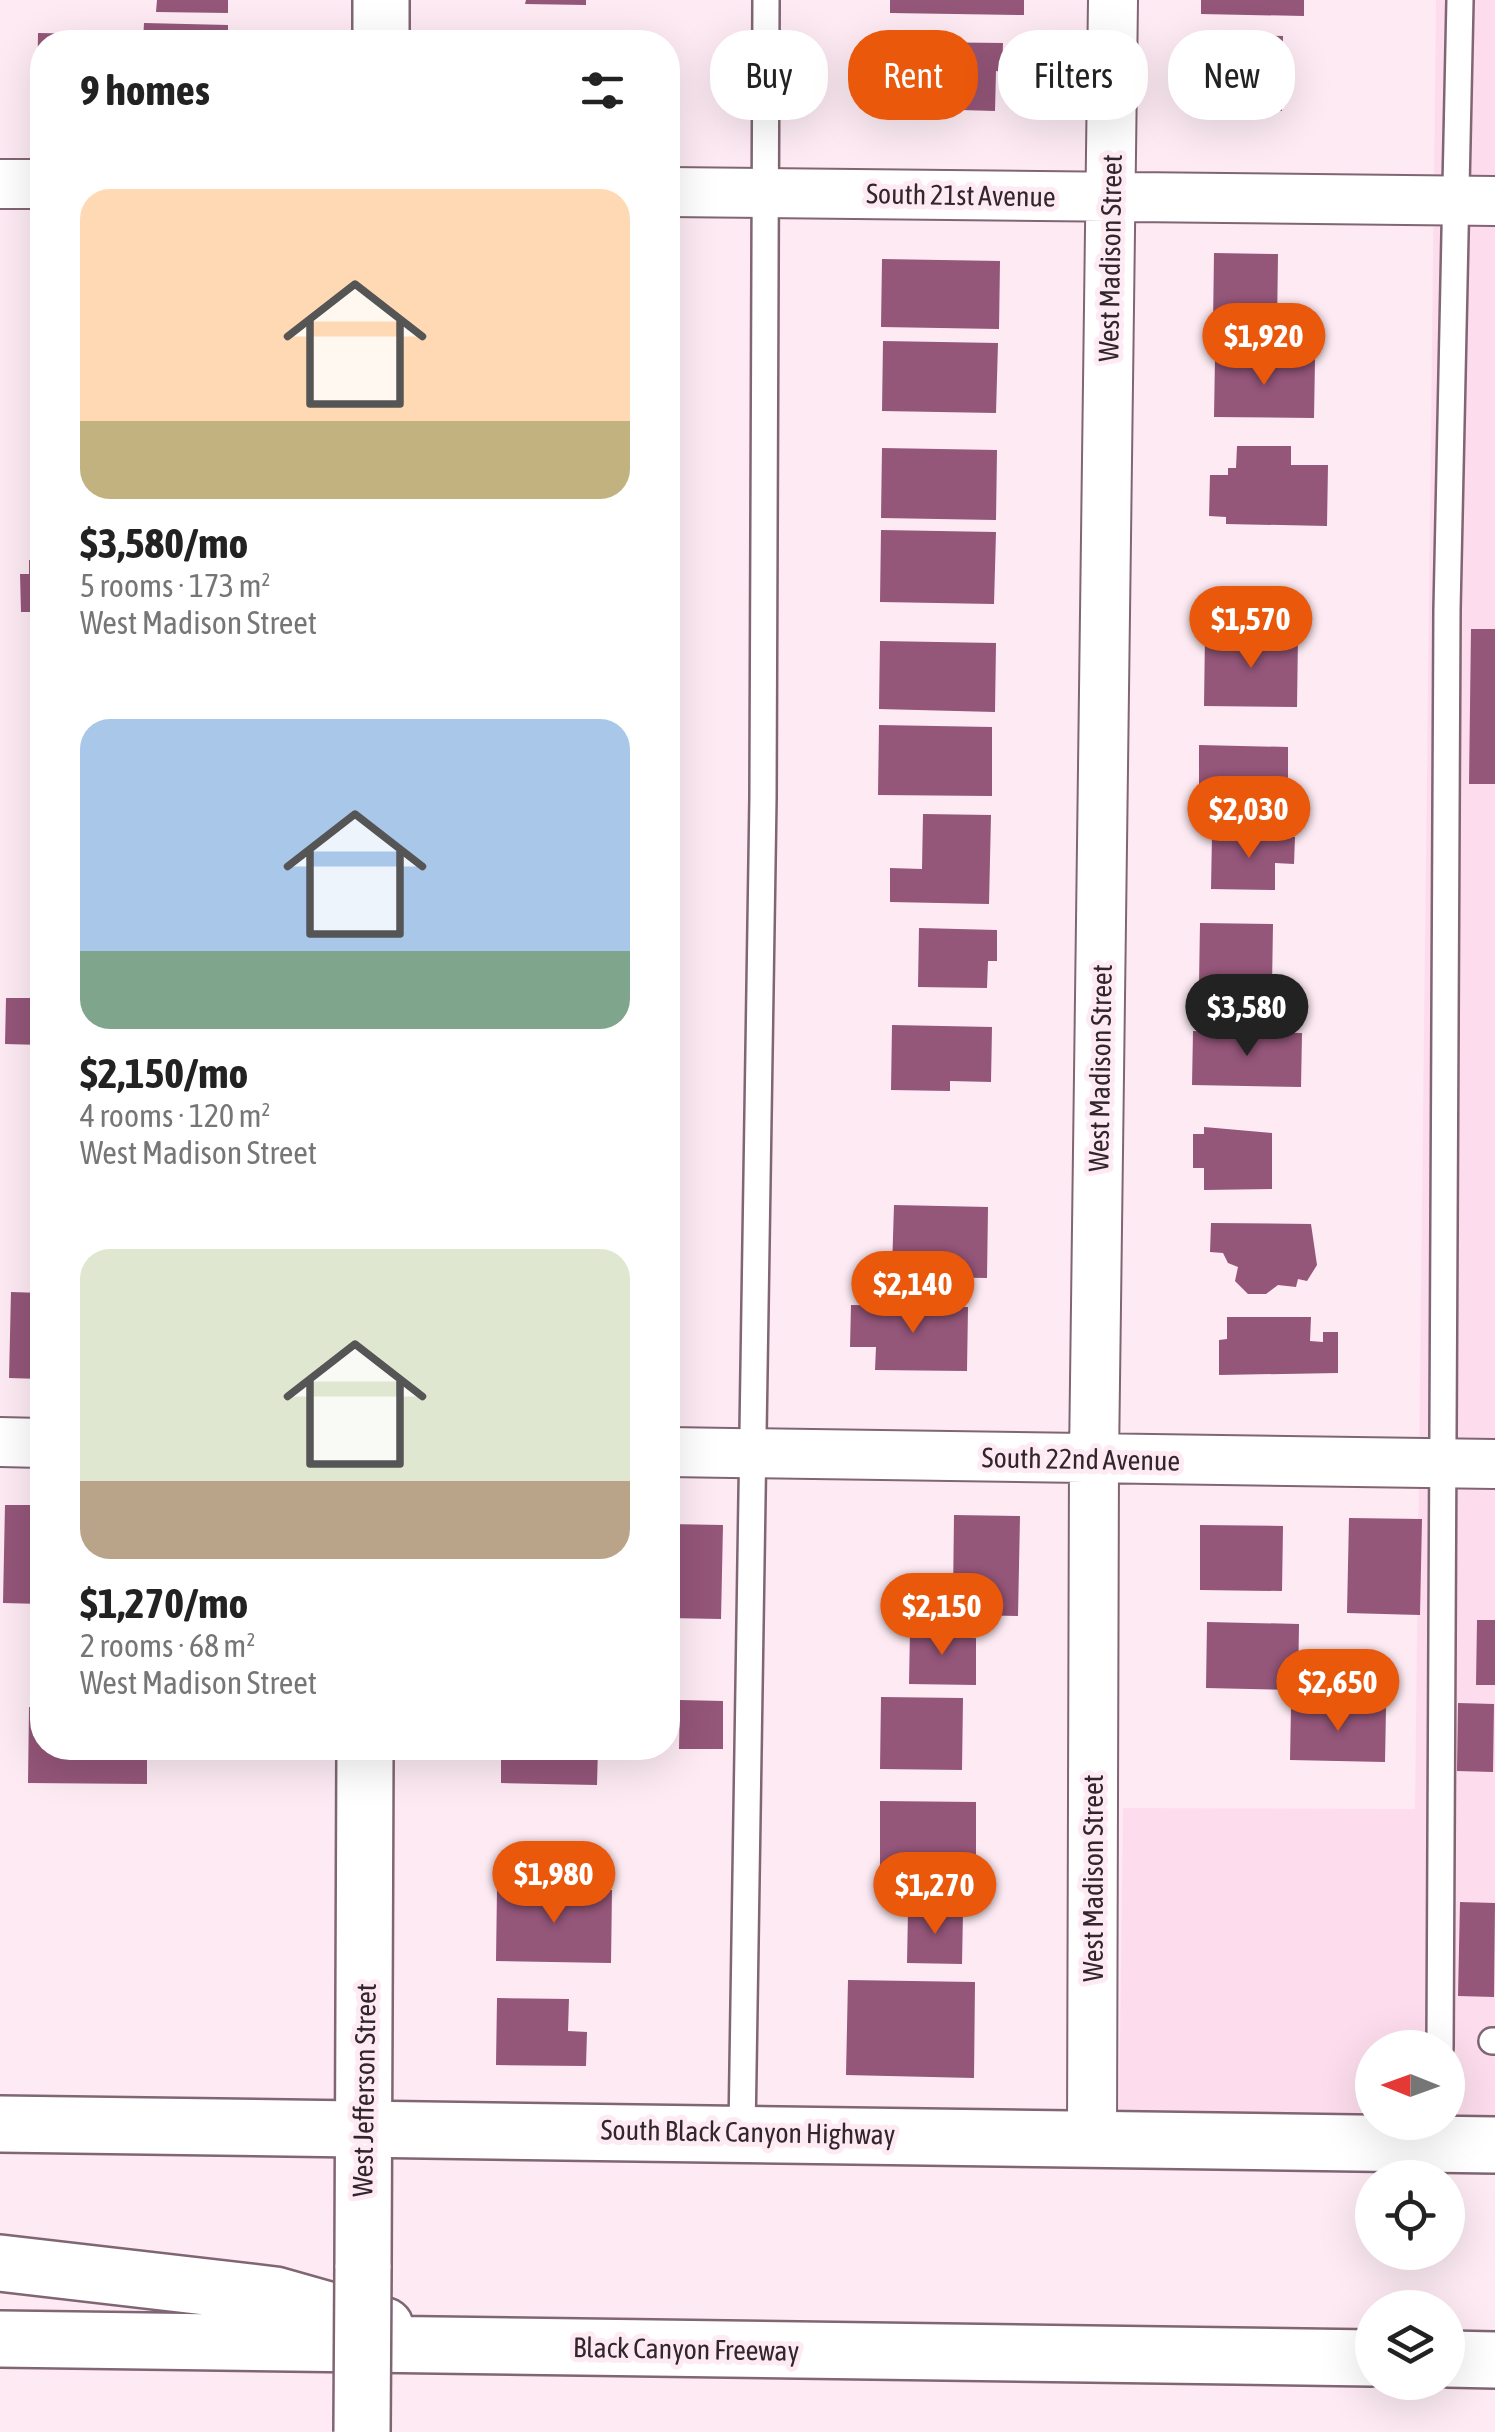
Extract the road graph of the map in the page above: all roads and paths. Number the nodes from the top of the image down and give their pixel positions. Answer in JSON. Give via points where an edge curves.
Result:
{"nodes":[{"id":1,"x":382,"y":0,"type":"edge"},
{"id":2,"x":766,"y":0,"type":"edge"},
{"id":3,"x":1114,"y":0,"type":"edge"},
{"id":4,"x":1460,"y":0,"type":"edge"},
{"id":5,"x":381,"y":30,"type":"edge"},
{"id":6,"x":0,"y":184,"type":"edge"},
{"id":7,"x":30,"y":184,"type":"edge"},
{"id":8,"x":680,"y":192,"type":"edge"},
{"id":9,"x":764,"y":194,"type":"junction"},
{"id":10,"x":1111,"y":196,"type":"junction"},
{"id":11,"x":1477,"y":200,"type":"edge"},
{"id":12,"x":0,"y":1442,"type":"edge"},
{"id":13,"x":30,"y":1443,"type":"edge"},
{"id":14,"x":680,"y":1452,"type":"edge"},
{"id":15,"x":752,"y":1453,"type":"junction"},
{"id":16,"x":1094,"y":1460,"type":"junction"},
{"id":17,"x":1442,"y":1464,"type":"junction"},
{"id":18,"x":1495,"y":1464,"type":"edge"},
{"id":19,"x":365,"y":1760,"type":"edge"},
{"id":20,"x":1440,"y":2030,"type":"edge"},
{"id":21,"x":0,"y":2124,"type":"edge"},
{"id":22,"x":364,"y":2128,"type":"junction"},
{"id":23,"x":742,"y":2132,"type":"junction"},
{"id":24,"x":1355,"y":2135,"type":"edge"},
{"id":25,"x":1092,"y":2137,"type":"junction"},
{"id":26,"x":1465,"y":2139,"type":"edge"},
{"id":27,"x":1495,"y":2145,"type":"edge"},
{"id":28,"x":0,"y":2262,"type":"edge"},
{"id":29,"x":0,"y":2340,"type":"edge"},
{"id":30,"x":455,"y":2346,"type":"junction"},
{"id":31,"x":1355,"y":2358,"type":"edge"},
{"id":32,"x":1465,"y":2359,"type":"edge"},
{"id":33,"x":1495,"y":2360,"type":"edge"},
{"id":34,"x":362,"y":2432,"type":"edge"}],
"edges":[{"from":1,"to":5,"type":"main road"},
{"from":2,"to":9,"type":"lane"},
{"from":3,"to":10,"type":"street","name":"West Madison Street"},
{"from":4,"to":11,"type":"lane"},
{"from":6,"to":7,"type":"street"},
{"from":8,"to":9,"type":"street","name":"South 21st Avenue"},
{"from":9,"to":10,"type":"street","name":"South 21st Avenue"},
{"from":9,"to":15,"type":"lane"},
{"from":10,"to":11,"type":"street","name":"South 21st Avenue"},
{"from":10,"to":16,"type":"street","name":"West Madison Street"},
{"from":11,"to":17,"type":"lane","via":[[1447,610]]},
{"from":12,"to":13,"type":"street"},
{"from":14,"to":15,"type":"street","name":"South 22nd Avenue"},
{"from":15,"to":16,"type":"street","name":"South 22nd Avenue"},
{"from":15,"to":23,"type":"lane"},
{"from":16,"to":17,"type":"street","name":"South 22nd Avenue"},
{"from":16,"to":25,"type":"street","name":"West Madison Street"},
{"from":17,"to":18,"type":"street","name":"South 22nd Avenue"},
{"from":17,"to":20,"type":"lane"},
{"from":19,"to":22,"type":"main road","name":"West Jefferson Street"},
{"from":21,"to":22,"type":"main road","name":"South Black Canyon Highway"},
{"from":22,"to":23,"type":"main road","name":"South Black Canyon Highway"},
{"from":22,"to":34,"type":"main road","name":"West Jefferson Street","bridge":true},
{"from":23,"to":25,"type":"main road","name":"South Black Canyon Highway"},
{"from":24,"to":25,"type":"main road","name":"South Black Canyon Highway"},
{"from":26,"to":27,"type":"main road","name":"South Black Canyon Highway"},
{"from":28,"to":30,"type":"main road","via":[[274,2295]]},
{"from":29,"to":30,"type":"main road","name":"Black Canyon Freeway"},
{"from":30,"to":31,"type":"main road","name":"Black Canyon Freeway"},
{"from":32,"to":33,"type":"main road"}]}
